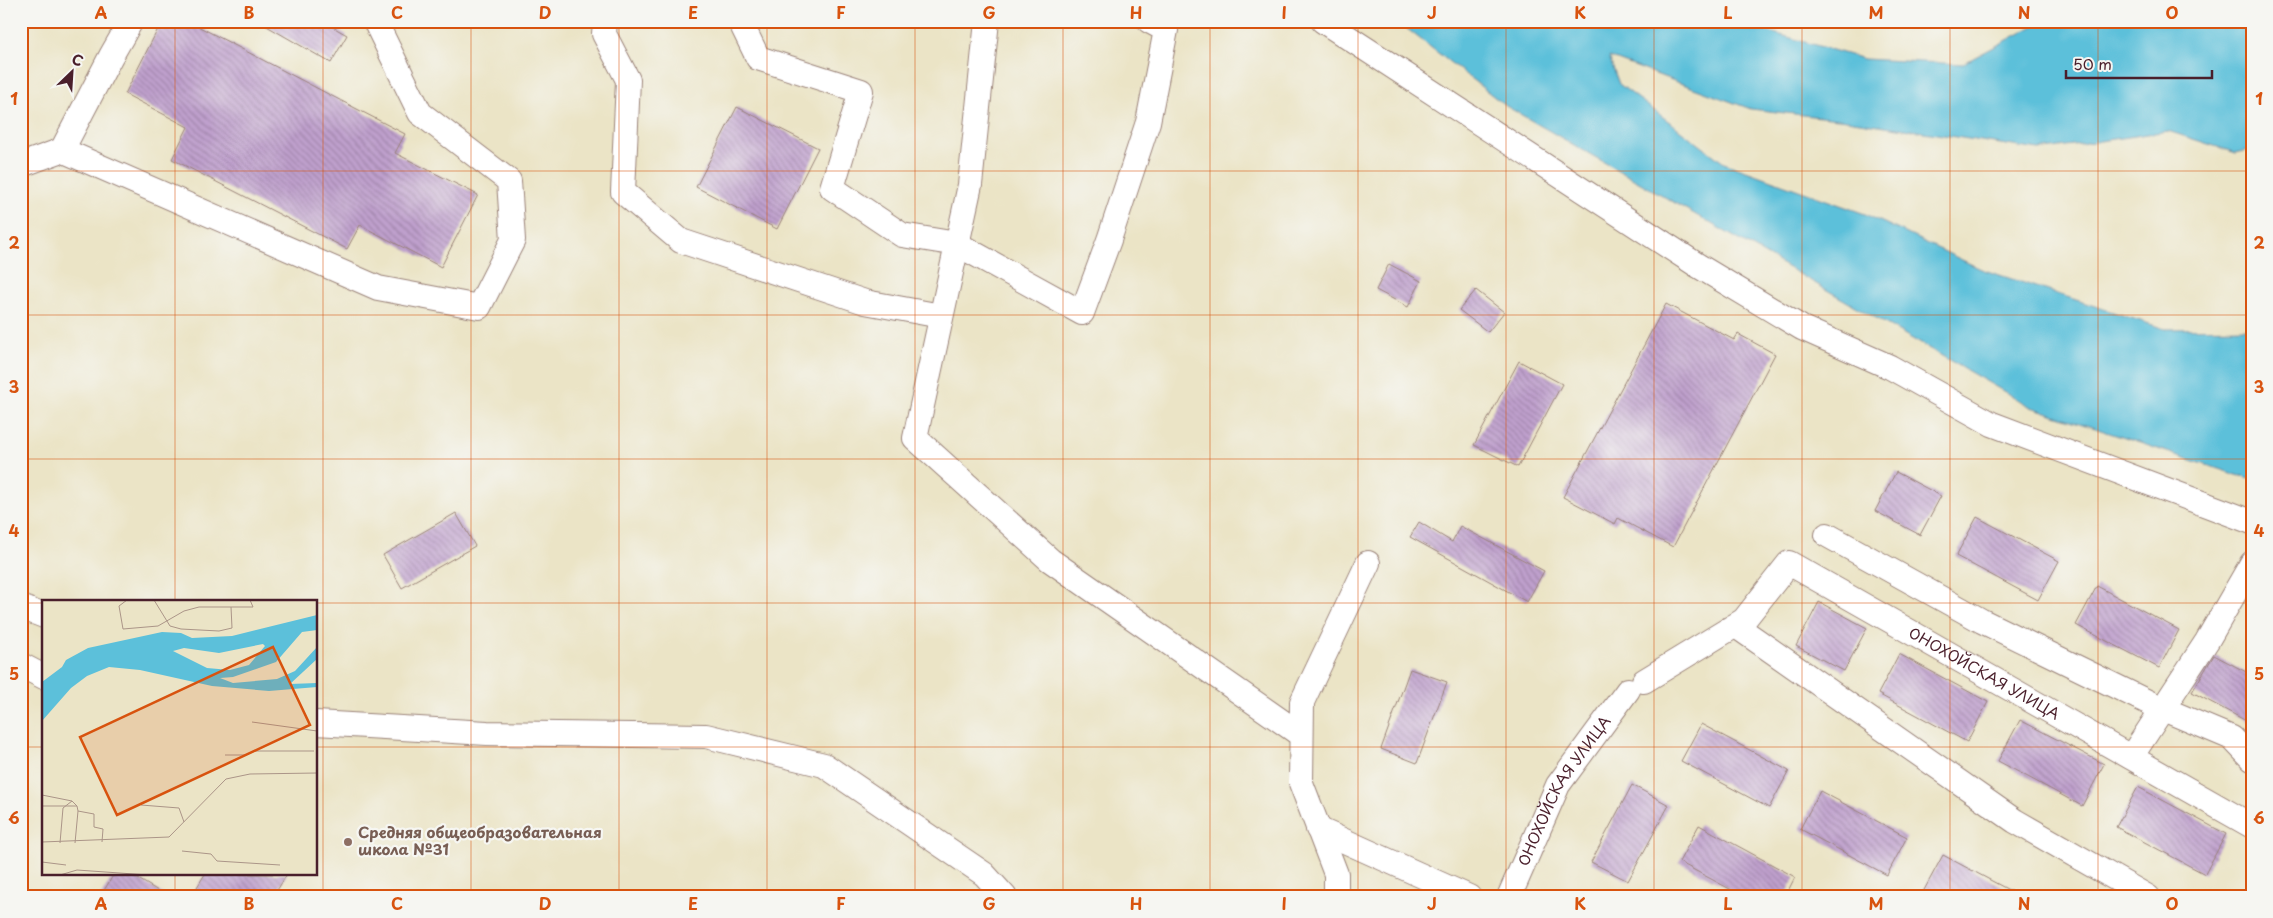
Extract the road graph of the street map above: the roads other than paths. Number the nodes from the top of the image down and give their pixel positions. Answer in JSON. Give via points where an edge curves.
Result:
{"nodes":[{"id":1,"x":131,"y":21,"type":"edge"},
{"id":2,"x":375,"y":21,"type":"edge"},
{"id":3,"x":605,"y":21,"type":"edge"},
{"id":4,"x":740,"y":21,"type":"edge"},
{"id":5,"x":987,"y":21,"type":"edge"},
{"id":6,"x":1149,"y":21,"type":"edge"},
{"id":7,"x":1323,"y":21,"type":"edge"},
{"id":8,"x":62,"y":150,"type":"junction"},
{"id":9,"x":21,"y":165,"type":"edge"},
{"id":10,"x":957,"y":244,"type":"junction"},
{"id":11,"x":941,"y":316,"type":"junction"},
{"id":12,"x":2252,"y":522,"type":"edge"},
{"id":13,"x":1827,"y":535,"type":"dead end"},
{"id":14,"x":1368,"y":563,"type":"dead end"},
{"id":15,"x":2252,"y":563,"type":"edge"},
{"id":16,"x":21,"y":607,"type":"edge"},
{"id":17,"x":42,"y":615,"type":"edge"},
{"id":18,"x":1736,"y":626,"type":"junction"},
{"id":19,"x":21,"y":665,"type":"edge"},
{"id":20,"x":42,"y":676,"type":"edge"},
{"id":21,"x":2163,"y":709,"type":"junction"},
{"id":22,"x":318,"y":722,"type":"edge"},
{"id":23,"x":1301,"y":735,"type":"junction"},
{"id":24,"x":2131,"y":757,"type":"junction"},
{"id":25,"x":2252,"y":759,"type":"edge"},
{"id":26,"x":2252,"y":826,"type":"edge"},
{"id":27,"x":1318,"y":829,"type":"junction"},
{"id":28,"x":1005,"y":897,"type":"edge"},
{"id":29,"x":1336,"y":897,"type":"edge"},
{"id":30,"x":1469,"y":897,"type":"edge"},
{"id":31,"x":1509,"y":897,"type":"edge"},
{"id":32,"x":2148,"y":897,"type":"edge"}],
"edges":[{"from":1,"to":8,"type":"street"},
{"from":2,"to":8,"type":"street","via":[[420,113],[508,181],[513,240],[479,307],[378,288]]},
{"from":3,"to":11,"type":"street","via":[[604,34],[628,80],[623,192],[681,241],[865,302]]},
{"from":4,"to":10,"type":"street","via":[[758,58],[861,91],[832,188],[902,234]]},
{"from":5,"to":10,"type":"street","via":[[970,185]]},
{"from":6,"to":10,"type":"street","via":[[1166,30],[1148,122],[1110,240],[1082,313]]},
{"from":7,"to":12,"type":"street","via":[[1697,265],[1802,328],[1890,367],[1992,424]]},
{"from":8,"to":9,"type":"street"},
{"from":10,"to":11,"type":"street"},
{"from":11,"to":23,"type":"street","via":[[915,438],[1050,560]]},
{"from":13,"to":21,"type":"street","via":[[1982,621]]},
{"from":14,"to":23,"type":"street","via":[[1302,702]]},
{"from":15,"to":21,"type":"street"},
{"from":16,"to":17,"type":"street"},
{"from":18,"to":24,"type":"street","name":"ОНОХОЙСКАЯ УЛИЦА","via":[[1789,563]]},
{"from":18,"to":31,"type":"street","name":"ОНОХОЙСКАЯ УЛИЦА","via":[[1636,686],[1558,785]]},
{"from":18,"to":32,"type":"street","via":[[2015,821]]},
{"from":19,"to":20,"type":"street"},
{"from":21,"to":24,"type":"street"},
{"from":21,"to":25,"type":"street","via":[[2232,738]]},
{"from":22,"to":28,"type":"street","via":[[487,733],[706,736],[824,765],[984,874]]},
{"from":23,"to":27,"type":"street","via":[[1300,783]]},
{"from":24,"to":26,"type":"street","name":"ОНОХОЙСКАЯ УЛИЦА"},
{"from":27,"to":29,"type":"street","via":[[1336,874]]},
{"from":27,"to":30,"type":"street"}]}
